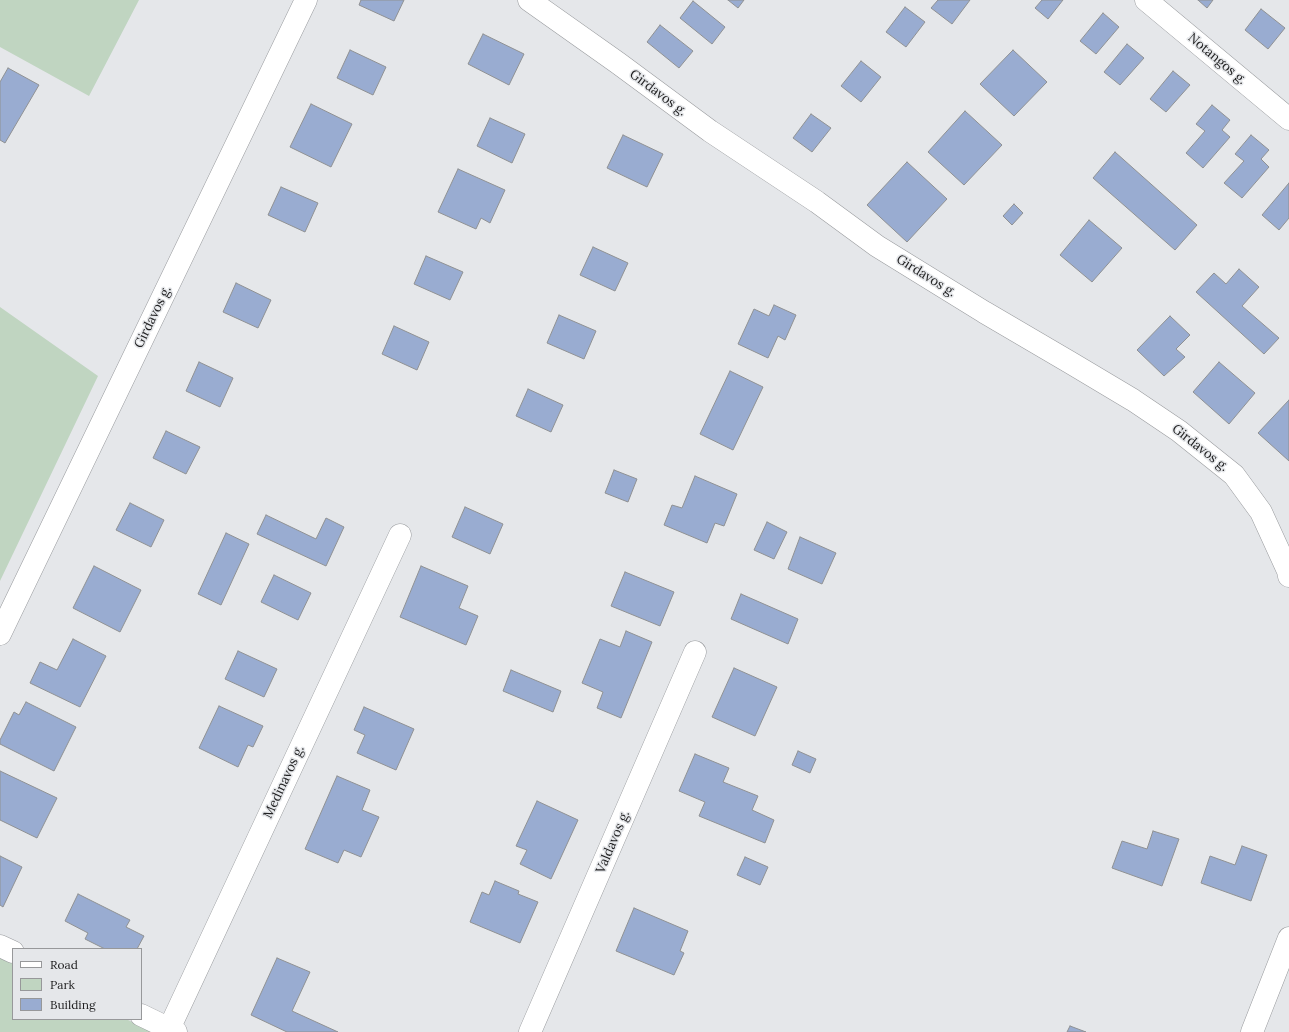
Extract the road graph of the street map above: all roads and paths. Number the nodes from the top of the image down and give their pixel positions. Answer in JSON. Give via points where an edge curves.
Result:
{"nodes":[{"id":1,"x":306,"y":0,"type":"edge"},
{"id":2,"x":528,"y":0,"type":"edge"},
{"id":3,"x":1146,"y":0,"type":"edge"},
{"id":4,"x":1289,"y":119,"type":"edge"},
{"id":5,"x":400,"y":535,"type":"dead end"},
{"id":6,"x":1289,"y":576,"type":"edge"},
{"id":7,"x":0,"y":634,"type":"edge"},
{"id":8,"x":696,"y":652,"type":"dead end"},
{"id":9,"x":1289,"y":938,"type":"edge"},
{"id":10,"x":0,"y":946,"type":"edge"},
{"id":11,"x":12,"y":952,"type":"edge"},
{"id":12,"x":142,"y":1015,"type":"edge"},
{"id":13,"x":172,"y":1030,"type":"edge"},
{"id":14,"x":530,"y":1032,"type":"edge"},
{"id":15,"x":1252,"y":1032,"type":"edge"}],
"edges":[{"from":1,"to":7,"type":"street","name":"Girdavos g."},
{"from":2,"to":6,"type":"street","name":"Girdavos g.","via":[[710,131],[817,202],[877,246],[1120,392],[1179,431],[1234,475],[1261,512]]},
{"from":3,"to":4,"type":"street","name":"Notangos g."},
{"from":5,"to":13,"type":"street","name":"Medinavos g."},
{"from":8,"to":14,"type":"street","name":"Valdavos g."},
{"from":9,"to":15,"type":"street"},
{"from":10,"to":11,"type":"street"},
{"from":12,"to":13,"type":"street"}]}
